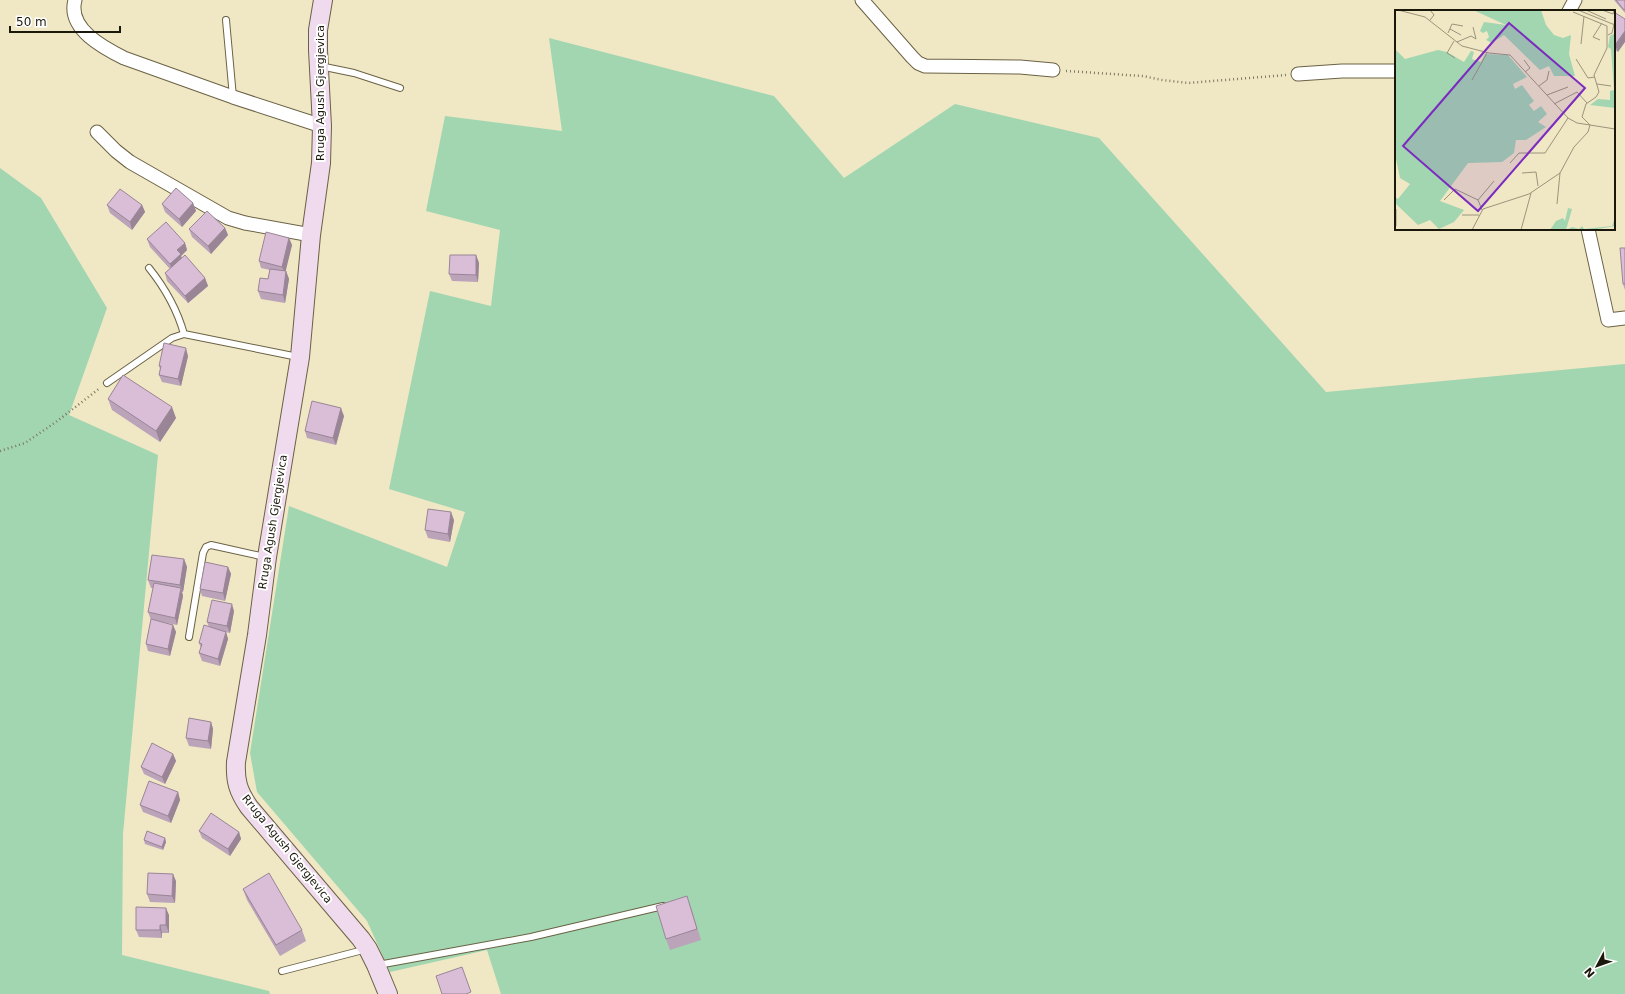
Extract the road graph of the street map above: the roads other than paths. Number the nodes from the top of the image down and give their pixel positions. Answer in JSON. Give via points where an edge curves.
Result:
{"nodes":[{"id":1,"x":75,"y":0,"type":"edge"},
{"id":2,"x":323,"y":0,"type":"edge"},
{"id":3,"x":862,"y":0,"type":"edge"},
{"id":4,"x":1575,"y":0,"type":"edge"},
{"id":5,"x":1570,"y":10,"type":"edge"},
{"id":6,"x":226,"y":20,"type":"dead end"},
{"id":7,"x":318,"y":66,"type":"junction"},
{"id":8,"x":1053,"y":70,"type":"road end"},
{"id":9,"x":1395,"y":71,"type":"edge"},
{"id":10,"x":1298,"y":74,"type":"road end"},
{"id":11,"x":400,"y":88,"type":"dead end"},
{"id":12,"x":233,"y":97,"type":"junction"},
{"id":13,"x":322,"y":126,"type":"junction"},
{"id":14,"x":98,"y":132,"type":"dead end"},
{"id":15,"x":1588,"y":230,"type":"edge"},
{"id":16,"x":311,"y":235,"type":"junction"},
{"id":17,"x":149,"y":268,"type":"dead end"},
{"id":18,"x":1625,"y":318,"type":"edge"},
{"id":19,"x":184,"y":334,"type":"junction"},
{"id":20,"x":300,"y":357,"type":"junction"},
{"id":21,"x":107,"y":383,"type":"road end"},
{"id":22,"x":267,"y":557,"type":"junction"},
{"id":23,"x":189,"y":637,"type":"dead end"},
{"id":24,"x":672,"y":903,"type":"edge"},
{"id":25,"x":368,"y":949,"type":"junction"},
{"id":26,"x":376,"y":965,"type":"junction"},
{"id":27,"x":282,"y":971,"type":"dead end"},
{"id":28,"x":388,"y":994,"type":"edge"}],
"edges":[{"from":1,"to":12,"type":"street","via":[[73,6],[84,32],[103,47],[124,58]]},
{"from":2,"to":7,"type":"main road","name":"Rruga Agush Gjergjevica","via":[[318,30]]},
{"from":3,"to":8,"type":"street","via":[[912,57],[925,66]]},
{"from":4,"to":5,"type":"street"},
{"from":6,"to":12,"type":"lane"},
{"from":7,"to":11,"type":"lane","via":[[354,73]]},
{"from":7,"to":13,"type":"main road","name":"Rruga Agush Gjergjevica"},
{"from":9,"to":10,"type":"street","via":[[1342,70]]},
{"from":12,"to":13,"type":"street"},
{"from":13,"to":16,"type":"main road","name":"Rruga Agush Gjergjevica","via":[[321,163]]},
{"from":14,"to":16,"type":"street","via":[[130,162],[228,218]]},
{"from":15,"to":18,"type":"street","via":[[1608,320]]},
{"from":16,"to":20,"type":"main road","name":"Rruga Agush Gjergjevica"},
{"from":17,"to":19,"type":"lane","via":[[170,297]]},
{"from":19,"to":20,"type":"lane"},
{"from":19,"to":21,"type":"lane","via":[[172,338]]},
{"from":20,"to":22,"type":"main road","name":"Rruga Agush Gjergjevica"},
{"from":22,"to":23,"type":"lane","via":[[211,545],[206,547]]},
{"from":22,"to":25,"type":"main road","name":"Rruga Agush Gjergjevica","via":[[236,762],[235,775],[238,787],[249,807]]},
{"from":24,"to":26,"type":"lane","via":[[531,937]]},
{"from":25,"to":26,"type":"main road","name":"Rruga Agush Gjergjevica"},
{"from":25,"to":27,"type":"lane"},
{"from":26,"to":28,"type":"main road","name":"Rruga Agush Gjergjevica"}]}
